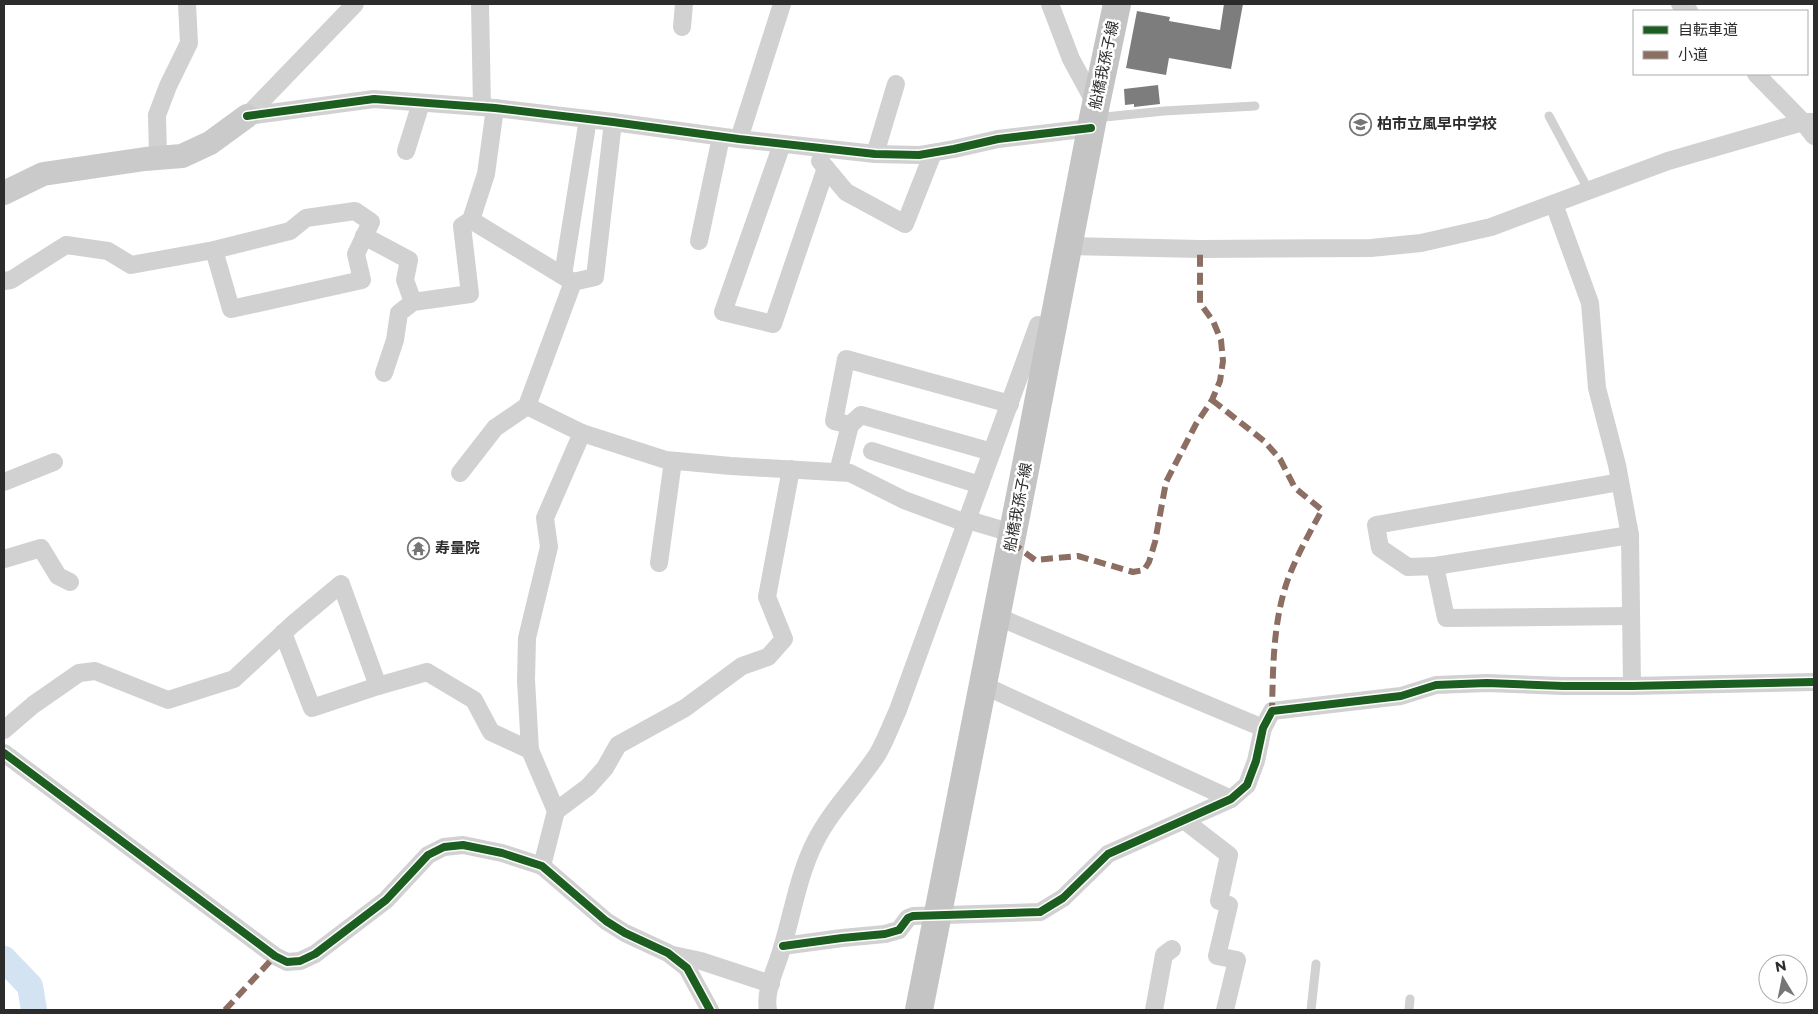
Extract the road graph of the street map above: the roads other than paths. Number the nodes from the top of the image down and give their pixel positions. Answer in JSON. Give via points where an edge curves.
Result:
{"nodes":[{"id":1,"x":187,"y":4,"type":"edge"},
{"id":2,"x":354,"y":4,"type":"edge"},
{"id":3,"x":480,"y":4,"type":"edge"},
{"id":4,"x":684,"y":4,"type":"edge"},
{"id":5,"x":782,"y":4,"type":"edge"},
{"id":6,"x":1050,"y":4,"type":"edge"},
{"id":7,"x":1117,"y":4,"type":"edge"},
{"id":8,"x":682,"y":27,"type":"dead end"},
{"id":9,"x":1757,"y":75,"type":"edge"},
{"id":10,"x":896,"y":84,"type":"dead end"},
{"id":11,"x":421,"y":103,"type":"junction"},
{"id":12,"x":1254,"y":106,"type":"dead end"},
{"id":13,"x":488,"y":108,"type":"junction"},
{"id":14,"x":247,"y":116,"type":"junction"},
{"id":15,"x":1549,"y":116,"type":"dead end"},
{"id":16,"x":1093,"y":117,"type":"junction"},
{"id":17,"x":588,"y":119,"type":"junction"},
{"id":18,"x":613,"y":122,"type":"junction"},
{"id":19,"x":1808,"y":122,"type":"edge"},
{"id":20,"x":1814,"y":136,"type":"edge"},
{"id":21,"x":721,"y":137,"type":"junction"},
{"id":22,"x":739,"y":140,"type":"junction"},
{"id":23,"x":782,"y":144,"type":"junction"},
{"id":24,"x":809,"y":147,"type":"junction"},
{"id":25,"x":406,"y":151,"type":"dead end"},
{"id":26,"x":933,"y":153,"type":"junction"},
{"id":27,"x":875,"y":154,"type":"junction"},
{"id":28,"x":158,"y":158,"type":"junction"},
{"id":29,"x":826,"y":168,"type":"junction"},
{"id":30,"x":1590,"y":191,"type":"junction"},
{"id":31,"x":4,"y":193,"type":"edge"},
{"id":32,"x":1554,"y":204,"type":"junction"},
{"id":33,"x":471,"y":220,"type":"junction"},
{"id":34,"x":364,"y":236,"type":"junction"},
{"id":35,"x":699,"y":241,"type":"dead end"},
{"id":36,"x":1068,"y":246,"type":"junction"},
{"id":37,"x":214,"y":250,"type":"junction"},
{"id":38,"x":568,"y":278,"type":"junction"},
{"id":39,"x":4,"y":281,"type":"edge"},
{"id":40,"x":413,"y":302,"type":"junction"},
{"id":41,"x":1052,"y":329,"type":"junction"},
{"id":42,"x":384,"y":373,"type":"dead end"},
{"id":43,"x":1010,"y":404,"type":"junction"},
{"id":44,"x":527,"y":406,"type":"junction"},
{"id":45,"x":850,"y":425,"type":"junction"},
{"id":46,"x":582,"y":433,"type":"junction"},
{"id":47,"x":872,"y":451,"type":"dead end"},
{"id":48,"x":992,"y":452,"type":"junction"},
{"id":49,"x":673,"y":461,"type":"junction"},
{"id":50,"x":54,"y":462,"type":"dead end"},
{"id":51,"x":791,"y":469,"type":"junction"},
{"id":52,"x":838,"y":472,"type":"junction"},
{"id":53,"x":460,"y":473,"type":"dead end"},
{"id":54,"x":4,"y":482,"type":"edge"},
{"id":55,"x":1620,"y":482,"type":"junction"},
{"id":56,"x":980,"y":485,"type":"junction"},
{"id":57,"x":967,"y":522,"type":"junction"},
{"id":58,"x":1012,"y":533,"type":"junction"},
{"id":59,"x":1630,"y":535,"type":"junction"},
{"id":60,"x":4,"y":559,"type":"edge"},
{"id":61,"x":659,"y":563,"type":"dead end"},
{"id":62,"x":1435,"y":566,"type":"junction"},
{"id":63,"x":70,"y":582,"type":"dead end"},
{"id":64,"x":996,"y":616,"type":"junction"},
{"id":65,"x":1631,"y":616,"type":"junction"},
{"id":66,"x":283,"y":633,"type":"junction"},
{"id":67,"x":1814,"y":682,"type":"edge"},
{"id":68,"x":983,"y":685,"type":"junction"},
{"id":69,"x":378,"y":686,"type":"junction"},
{"id":70,"x":1632,"y":686,"type":"junction"},
{"id":71,"x":1264,"y":728,"type":"junction"},
{"id":72,"x":4,"y":730,"type":"edge"},
{"id":73,"x":530,"y":750,"type":"junction"},
{"id":74,"x":4,"y":753,"type":"edge"},
{"id":75,"x":1231,"y":799,"type":"junction"},
{"id":76,"x":556,"y":811,"type":"junction"},
{"id":77,"x":1185,"y":820,"type":"junction"},
{"id":78,"x":542,"y":866,"type":"junction"},
{"id":79,"x":937,"y":916,"type":"junction"},
{"id":80,"x":783,"y":946,"type":"junction"},
{"id":81,"x":1172,"y":949,"type":"dead end"},
{"id":82,"x":668,"y":953,"type":"junction"},
{"id":83,"x":1316,"y":964,"type":"dead end"},
{"id":84,"x":771,"y":984,"type":"junction"},
{"id":85,"x":1410,"y":999,"type":"dead end"},
{"id":86,"x":710,"y":1010,"type":"edge"},
{"id":87,"x":768,"y":1010,"type":"edge"},
{"id":88,"x":919,"y":1010,"type":"edge"},
{"id":89,"x":1154,"y":1010,"type":"edge"},
{"id":90,"x":1225,"y":1010,"type":"edge"},
{"id":91,"x":1312,"y":1010,"type":"edge"},
{"id":92,"x":1409,"y":1010,"type":"edge"}],
"edges":[{"from":1,"to":28,"type":"street","via":[[189,43],[157,115]]},
{"from":2,"to":14,"type":"street"},
{"from":3,"to":13,"type":"street"},
{"from":4,"to":8,"type":"street"},
{"from":5,"to":22,"type":"street"},
{"from":6,"to":16,"type":"street"},
{"from":7,"to":16,"type":"main road","name":"船橋我孫子線"},
{"from":9,"to":19,"type":"street"},
{"from":10,"to":27,"type":"street"},
{"from":11,"to":13,"type":"street"},
{"from":11,"to":14,"type":"street","via":[[374,99]]},
{"from":11,"to":25,"type":"street"},
{"from":12,"to":16,"type":"lane"},
{"from":13,"to":17,"type":"street"},
{"from":13,"to":33,"type":"street","via":[[486,174]]},
{"from":14,"to":28,"type":"street","via":[[210,144],[182,156]]},
{"from":15,"to":30,"type":"lane"},
{"from":16,"to":26,"type":"street"},
{"from":16,"to":36,"type":"main road","name":"船橋我孫子線"},
{"from":17,"to":18,"type":"street"},
{"from":17,"to":38,"type":"street"},
{"from":18,"to":21,"type":"street"},
{"from":18,"to":38,"type":"street","via":[[595,278]]},
{"from":19,"to":20,"type":"street"},
{"from":19,"to":30,"type":"street","via":[[1668,160]]},
{"from":21,"to":22,"type":"street"},
{"from":21,"to":35,"type":"street"},
{"from":22,"to":23,"type":"street"},
{"from":23,"to":24,"type":"street"},
{"from":23,"to":29,"type":"street","via":[[723,312],[773,324]]},
{"from":24,"to":27,"type":"street"},
{"from":24,"to":29,"type":"street"},
{"from":26,"to":27,"type":"street"},
{"from":26,"to":29,"type":"street","via":[[905,224],[846,192]]},
{"from":28,"to":31,"type":"street","via":[[43,174]]},
{"from":30,"to":32,"type":"street"},
{"from":32,"to":36,"type":"street","via":[[1491,227],[1421,243],[1371,248]]},
{"from":32,"to":55,"type":"street","via":[[1590,303],[1597,388]]},
{"from":33,"to":38,"type":"street"},
{"from":33,"to":40,"type":"street","via":[[462,226],[470,294]]},
{"from":34,"to":37,"type":"street","via":[[371,222],[355,211],[306,218],[290,231]]},
{"from":34,"to":37,"type":"street","via":[[356,254],[362,280],[231,309]]},
{"from":34,"to":40,"type":"street","via":[[409,260],[405,280]]},
{"from":36,"to":41,"type":"main road","name":"船橋我孫子線"},
{"from":37,"to":39,"type":"street","via":[[131,265],[108,251],[66,245],[12,280]]},
{"from":38,"to":44,"type":"street"},
{"from":40,"to":42,"type":"street","via":[[400,313]]},
{"from":41,"to":43,"type":"street","via":[[1038,326]]},
{"from":41,"to":58,"type":"main road","name":"船橋我孫子線"},
{"from":43,"to":45,"type":"street","via":[[846,359],[834,421]]},
{"from":43,"to":48,"type":"street"},
{"from":44,"to":46,"type":"street"},
{"from":44,"to":53,"type":"street","via":[[495,428]]},
{"from":45,"to":48,"type":"street","via":[[861,415]]},
{"from":45,"to":52,"type":"street"},
{"from":46,"to":49,"type":"street"},
{"from":46,"to":73,"type":"street","via":[[545,518],[549,547],[527,638]]},
{"from":47,"to":56,"type":"street"},
{"from":48,"to":56,"type":"street"},
{"from":49,"to":51,"type":"street"},
{"from":49,"to":61,"type":"street"},
{"from":50,"to":54,"type":"street"},
{"from":51,"to":52,"type":"street"},
{"from":51,"to":76,"type":"street","via":[[768,596],[784,640],[768,657],[742,666],[685,708],[618,745],[588,788]]},
{"from":52,"to":57,"type":"street","via":[[850,473],[904,500]]},
{"from":55,"to":59,"type":"street"},
{"from":55,"to":62,"type":"street","via":[[1376,525],[1380,548],[1408,567]]},
{"from":56,"to":57,"type":"street"},
{"from":57,"to":58,"type":"street"},
{"from":57,"to":80,"type":"street","via":[[898,710],[877,754],[830,818],[803,867]]},
{"from":58,"to":64,"type":"main road","name":"船橋我孫子線"},
{"from":59,"to":62,"type":"street"},
{"from":59,"to":65,"type":"street"},
{"from":60,"to":63,"type":"street","via":[[41,548],[58,576]]},
{"from":62,"to":65,"type":"street","via":[[1446,618]]},
{"from":64,"to":68,"type":"main road","name":"船橋我孫子線"},
{"from":64,"to":71,"type":"street"},
{"from":65,"to":70,"type":"street"},
{"from":66,"to":69,"type":"street","via":[[312,708]]},
{"from":66,"to":69,"type":"street","via":[[341,584]]},
{"from":66,"to":72,"type":"street","via":[[234,679],[168,700],[95,671],[80,673],[33,705]]},
{"from":67,"to":70,"type":"street"},
{"from":68,"to":75,"type":"street"},
{"from":68,"to":79,"type":"main road","name":"船橋我孫子線"},
{"from":69,"to":73,"type":"street","via":[[427,672],[474,700],[491,732]]},
{"from":70,"to":71,"type":"street","via":[[1436,685],[1401,696],[1272,711]]},
{"from":71,"to":75,"type":"street","via":[[1247,785]]},
{"from":73,"to":76,"type":"street"},
{"from":74,"to":78,"type":"street","via":[[287,962],[300,961],[315,954],[386,900],[428,855],[444,847],[463,845]]},
{"from":75,"to":77,"type":"street"},
{"from":76,"to":78,"type":"street"},
{"from":77,"to":79,"type":"street","via":[[1108,854],[1064,898],[1040,912]]},
{"from":77,"to":90,"type":"street","via":[[1229,855],[1219,901],[1229,904],[1217,956],[1237,960]]},
{"from":78,"to":82,"type":"street","via":[[606,921]]},
{"from":79,"to":80,"type":"street","via":[[908,918],[898,930],[884,934]]},
{"from":79,"to":88,"type":"main road","name":"船橋我孫子線"},
{"from":80,"to":84,"type":"street"},
{"from":81,"to":89,"type":"street","via":[[1164,955]]},
{"from":82,"to":84,"type":"street"},
{"from":82,"to":86,"type":"street","via":[[687,968]]},
{"from":83,"to":91,"type":"lane"},
{"from":84,"to":87,"type":"street"},
{"from":85,"to":92,"type":"lane"}]}
